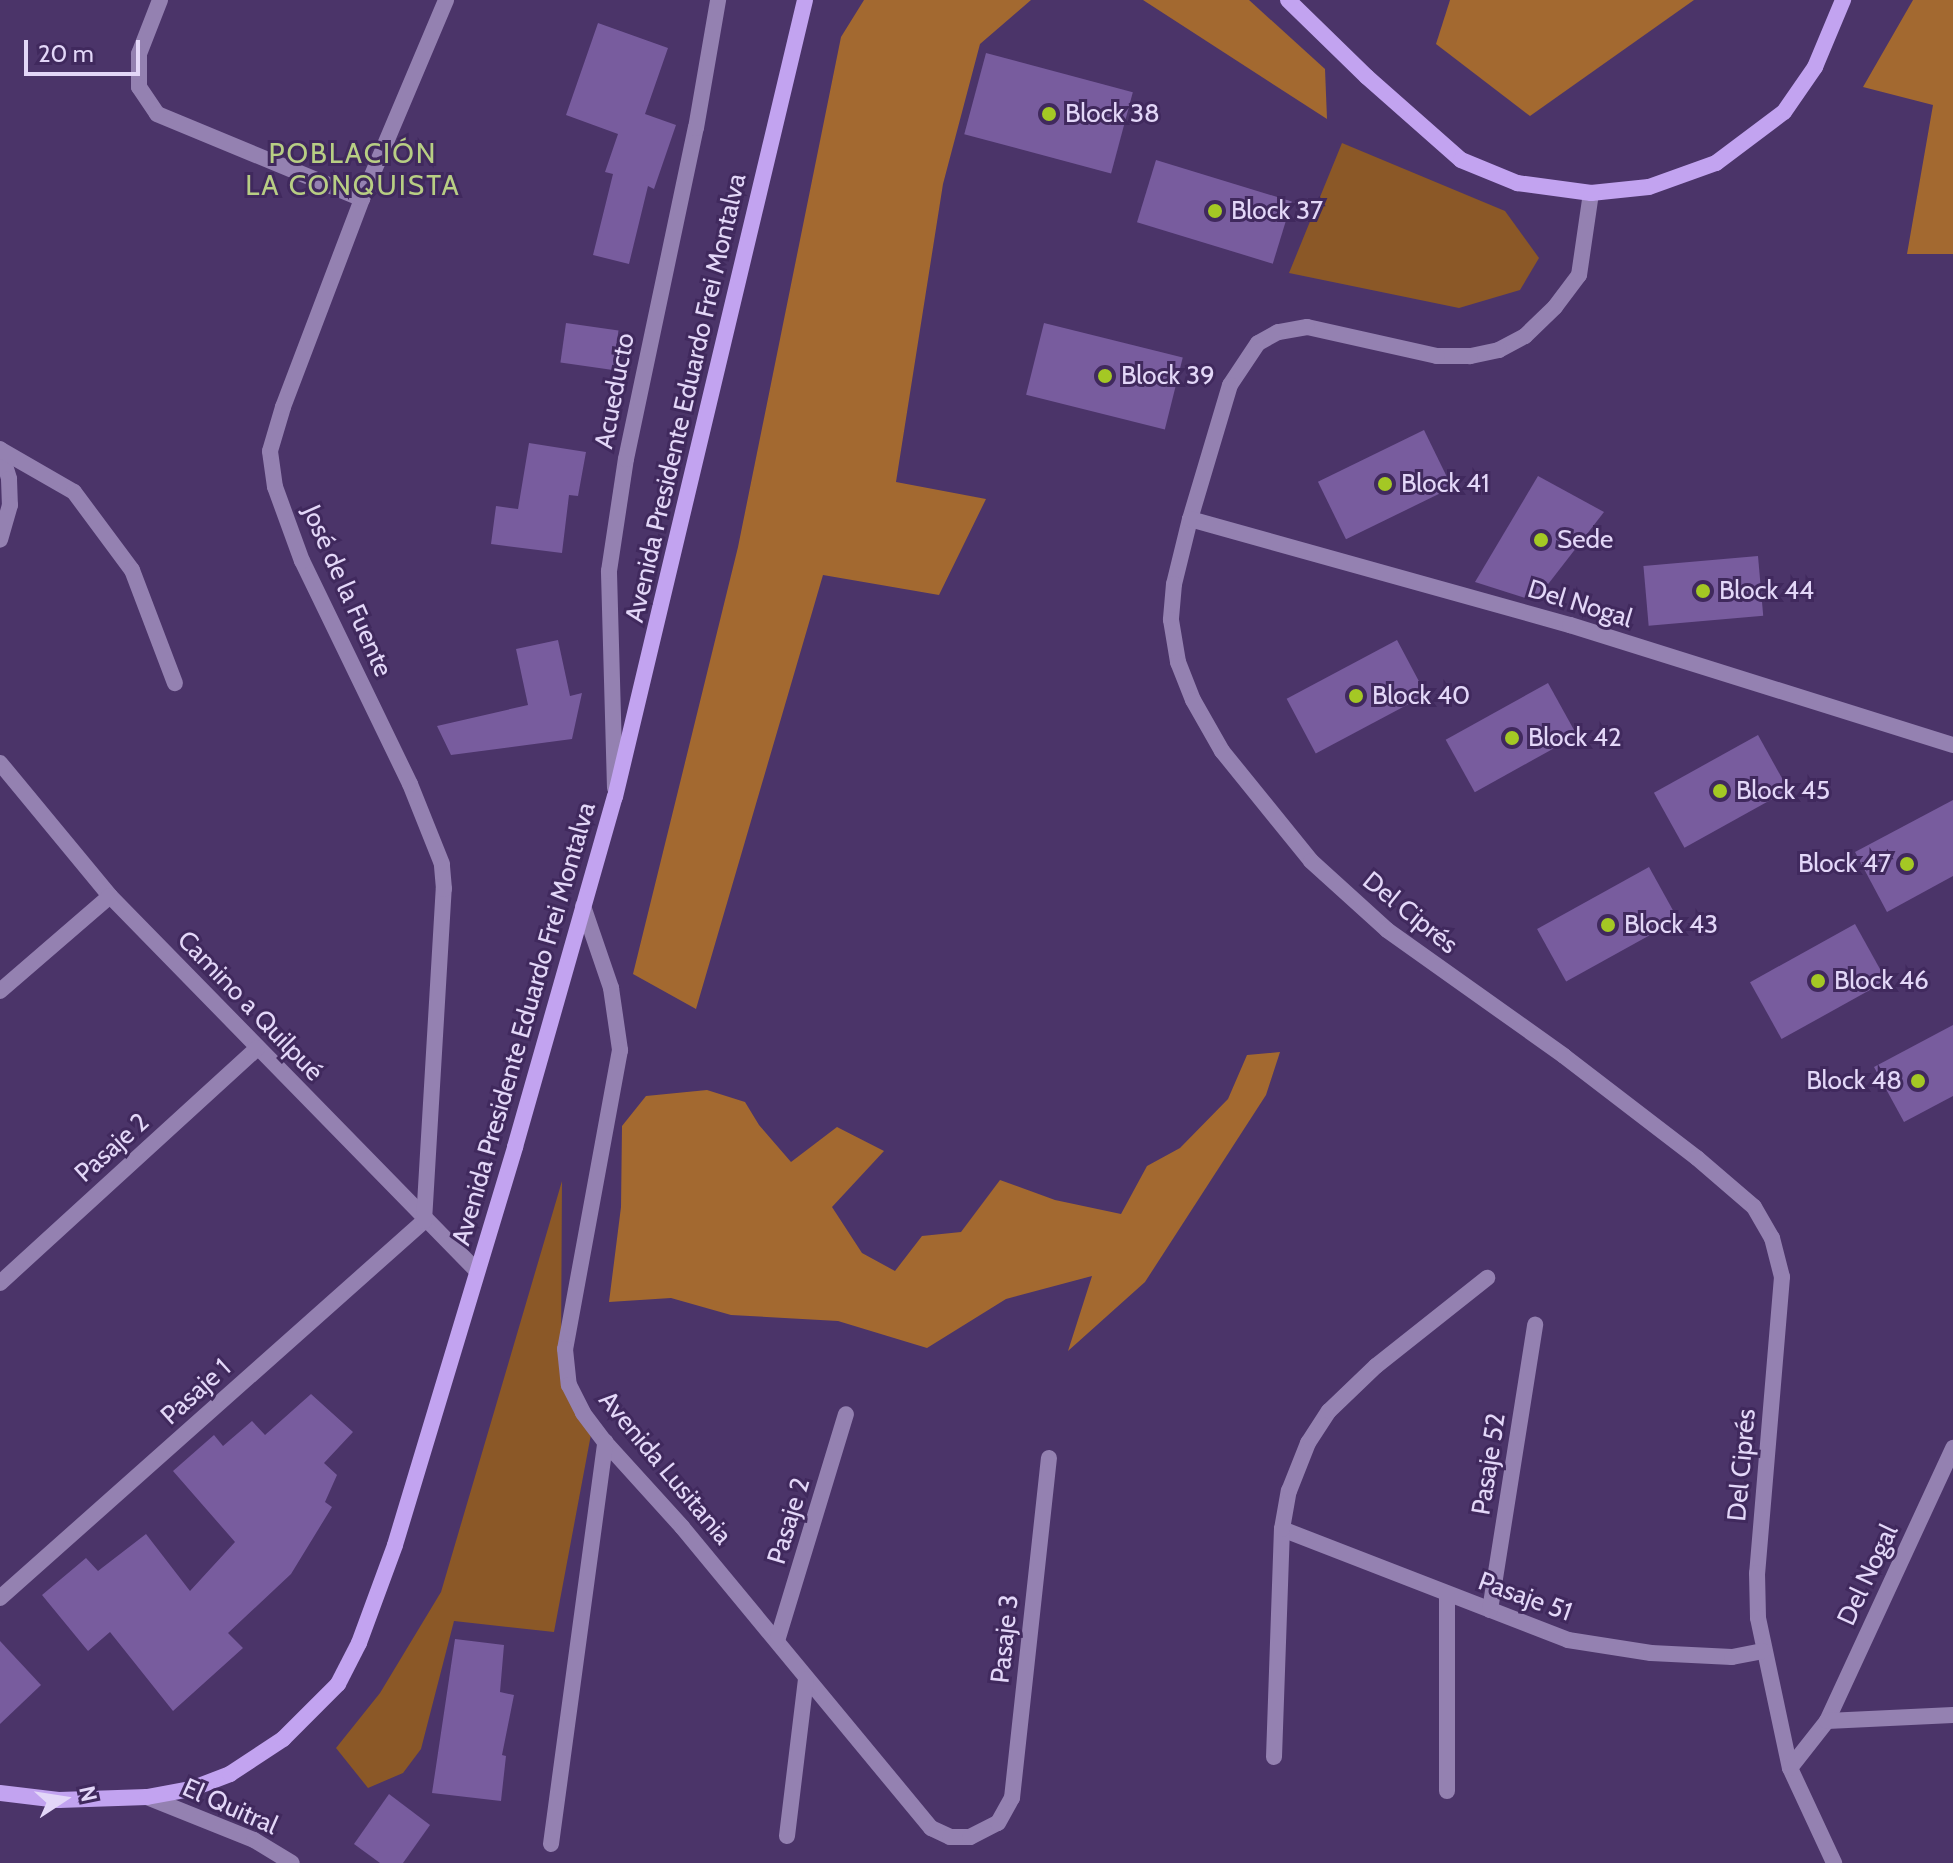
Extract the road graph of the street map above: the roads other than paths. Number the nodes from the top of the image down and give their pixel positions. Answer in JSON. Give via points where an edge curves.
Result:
{"nodes":[{"id":1,"x":160,"y":0,"type":"edge"},
{"id":2,"x":446,"y":0,"type":"edge"},
{"id":3,"x":718,"y":0,"type":"edge"},
{"id":4,"x":805,"y":0,"type":"edge"},
{"id":5,"x":1288,"y":0,"type":"edge"},
{"id":6,"x":1843,"y":0,"type":"edge"},
{"id":7,"x":1591,"y":193,"type":"junction"},
{"id":8,"x":362,"y":199,"type":"junction"},
{"id":9,"x":0,"y":450,"type":"edge"},
{"id":10,"x":1190,"y":519,"type":"junction"},
{"id":11,"x":0,"y":540,"type":"edge"},
{"id":12,"x":175,"y":683,"type":"dead end"},
{"id":13,"x":1953,"y":745,"type":"edge"},
{"id":14,"x":0,"y":763,"type":"edge"},
{"id":15,"x":615,"y":797,"type":"junction"},
{"id":16,"x":110,"y":896,"type":"junction"},
{"id":17,"x":583,"y":906,"type":"junction"},
{"id":18,"x":0,"y":991,"type":"edge"},
{"id":19,"x":257,"y":1048,"type":"junction"},
{"id":20,"x":424,"y":1221,"type":"junction"},
{"id":21,"x":477,"y":1271,"type":"junction"},
{"id":22,"x":1487,"y":1278,"type":"dead end"},
{"id":23,"x":0,"y":1283,"type":"edge"},
{"id":24,"x":1535,"y":1325,"type":"dead end"},
{"id":25,"x":846,"y":1414,"type":"dead end"},
{"id":26,"x":605,"y":1442,"type":"junction"},
{"id":27,"x":1953,"y":1448,"type":"edge"},
{"id":28,"x":1049,"y":1458,"type":"dead end"},
{"id":29,"x":1282,"y":1529,"type":"junction"},
{"id":30,"x":1447,"y":1594,"type":"junction"},
{"id":31,"x":0,"y":1598,"type":"edge"},
{"id":32,"x":1490,"y":1610,"type":"junction"},
{"id":33,"x":777,"y":1641,"type":"junction"},
{"id":34,"x":1762,"y":1651,"type":"junction"},
{"id":35,"x":806,"y":1679,"type":"junction"},
{"id":36,"x":1953,"y":1715,"type":"edge"},
{"id":37,"x":1827,"y":1721,"type":"junction"},
{"id":38,"x":1274,"y":1757,"type":"dead end"},
{"id":39,"x":1790,"y":1768,"type":"junction"},
{"id":40,"x":1447,"y":1791,"type":"dead end"},
{"id":41,"x":0,"y":1793,"type":"edge"},
{"id":42,"x":147,"y":1797,"type":"junction"},
{"id":43,"x":998,"y":1823,"type":"joint"},
{"id":44,"x":787,"y":1836,"type":"dead end"},
{"id":45,"x":551,"y":1844,"type":"dead end"},
{"id":46,"x":292,"y":1863,"type":"edge"},
{"id":47,"x":1834,"y":1863,"type":"edge"}],
"edges":[{"from":1,"to":8,"type":"street","via":[[139,54],[139,87],[157,114]]},
{"from":2,"to":8,"type":"street","name":"José de la Fuente"},
{"from":3,"to":15,"type":"street","name":"Acueducto","via":[[626,459],[609,571]]},
{"from":4,"to":15,"type":"street","name":"Avenida Presidente Eduardo Frei Montalva"},
{"from":5,"to":7,"type":"street","via":[[1461,160],[1517,183]]},
{"from":6,"to":7,"type":"street","via":[[1815,67],[1784,112],[1716,163],[1649,187]]},
{"from":7,"to":10,"type":"street","name":"Del Ciprés","via":[[1579,275],[1525,336],[1499,350],[1437,356],[1307,327],[1278,332],[1258,343],[1230,385]]},
{"from":8,"to":20,"type":"street","name":"José de la Fuente","via":[[270,451],[275,487],[302,561],[410,784],[442,864]]},
{"from":9,"to":11,"type":"street","via":[[10,505]]},
{"from":9,"to":12,"type":"street","via":[[74,492],[132,570]]},
{"from":10,"to":13,"type":"street","name":"Del Nogal","via":[[1570,625]]},
{"from":10,"to":34,"type":"street","name":"Del Ciprés","via":[[1174,584],[1171,620],[1178,662],[1222,751],[1266,809],[1311,861],[1387,930],[1697,1158],[1754,1207],[1772,1238],[1782,1277],[1757,1573]]},
{"from":14,"to":16,"type":"street","name":"Camino a Quilpué"},
{"from":15,"to":17,"type":"street","name":"Avenida Presidente Eduardo Frei Montalva"},
{"from":16,"to":18,"type":"street"},
{"from":16,"to":19,"type":"street","name":"Camino a Quilpué"},
{"from":17,"to":21,"type":"street","name":"Avenida Presidente Eduardo Frei Montalva"},
{"from":17,"to":26,"type":"street","name":"Avenida Lusitania","via":[[611,988],[620,1050],[565,1349],[569,1385]]},
{"from":19,"to":20,"type":"street","name":"Camino a Quilpué"},
{"from":19,"to":23,"type":"street","name":"Pasaje 2"},
{"from":20,"to":21,"type":"street","name":"Camino a Quilpué"},
{"from":20,"to":31,"type":"street","name":"Pasaje 1"},
{"from":21,"to":42,"type":"street","name":"Avenida Presidente Eduardo Frei Montalva","via":[[395,1545],[338,1684],[283,1739],[230,1774],[191,1789]]},
{"from":22,"to":29,"type":"street","via":[[1398,1347],[1329,1411],[1308,1443],[1289,1491]]},
{"from":24,"to":32,"type":"street","name":"Pasaje 52"},
{"from":25,"to":33,"type":"street","name":"Pasaje 2"},
{"from":26,"to":33,"type":"street","name":"Avenida Lusitania"},
{"from":26,"to":45,"type":"street"},
{"from":27,"to":37,"type":"street","name":"Del Nogal"},
{"from":28,"to":43,"type":"street","name":"Pasaje 3","via":[[1012,1798]]},
{"from":29,"to":30,"type":"street","name":"Pasaje 51"},
{"from":29,"to":38,"type":"street"},
{"from":30,"to":32,"type":"street","name":"Pasaje 51"},
{"from":30,"to":40,"type":"street"},
{"from":32,"to":34,"type":"street","name":"Pasaje 51","via":[[1568,1640],[1732,1657]]},
{"from":33,"to":35,"type":"street","name":"Avenida Lusitania"},
{"from":34,"to":39,"type":"street","name":"Del Ciprés"},
{"from":35,"to":43,"type":"street","name":"Avenida Lusitania","via":[[931,1828],[950,1837],[970,1837]]},
{"from":35,"to":44,"type":"street"},
{"from":36,"to":37,"type":"street"},
{"from":37,"to":39,"type":"street","name":"Del Nogal"},
{"from":39,"to":47,"type":"street","name":"Del Ciprés"},
{"from":41,"to":42,"type":"street","name":"Avenida Presidente Eduardo Frei Montalva","via":[[59,1800]]},
{"from":42,"to":46,"type":"street","name":"El Quitral","via":[[254,1840]]}]}
